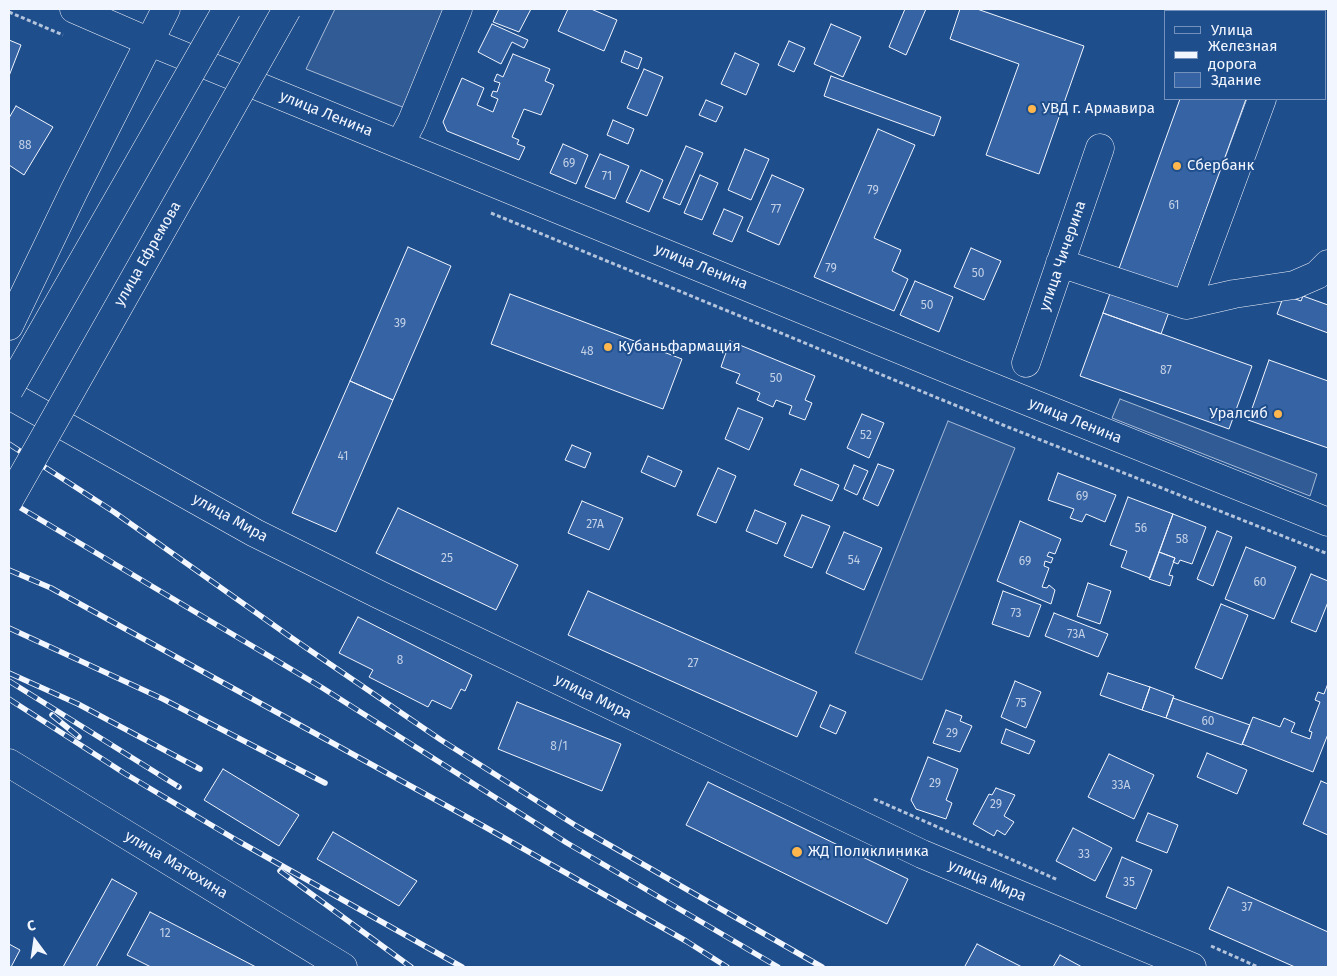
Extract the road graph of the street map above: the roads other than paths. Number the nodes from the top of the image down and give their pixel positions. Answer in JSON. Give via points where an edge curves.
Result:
{"nodes":[{"id":1,"x":74,"y":9,"type":"edge"},
{"id":2,"x":166,"y":9,"type":"edge"},
{"id":3,"x":227,"y":9,"type":"edge"},
{"id":4,"x":287,"y":9,"type":"edge"},
{"id":5,"x":458,"y":9,"type":"edge"},
{"id":6,"x":150,"y":42,"type":"junction"},
{"id":7,"x":1262,"y":100,"type":"edge"},
{"id":8,"x":400,"y":144,"type":"junction"},
{"id":9,"x":1100,"y":148,"type":"dead end"},
{"id":10,"x":1060,"y":263,"type":"junction"},
{"id":11,"x":1328,"y":264,"type":"edge"},
{"id":12,"x":1186,"y":305,"type":"junction"},
{"id":13,"x":9,"y":326,"type":"edge"},
{"id":14,"x":1026,"y":363,"type":"dead end"},
{"id":15,"x":9,"y":390,"type":"edge"},
{"id":16,"x":9,"y":395,"type":"edge"},
{"id":17,"x":9,"y":500,"type":"edge"},
{"id":18,"x":1328,"y":522,"type":"edge"},
{"id":19,"x":9,"y":763,"type":"edge"},
{"id":20,"x":344,"y":967,"type":"edge"},
{"id":21,"x":1192,"y":967,"type":"edge"}],
"edges":[{"from":1,"to":6,"type":"street","name":"улица Ленина"},
{"from":2,"to":6,"type":"street"},
{"from":3,"to":15,"type":"street","bridge":true},
{"from":4,"to":17,"type":"street","name":"улица Ефремова","bridge":true},
{"from":5,"to":8,"type":"street"},
{"from":6,"to":8,"type":"street","name":"улица Ленина"},
{"from":6,"to":13,"type":"street"},
{"from":7,"to":12,"type":"street"},
{"from":8,"to":18,"type":"street","name":"улица Ленина"},
{"from":9,"to":10,"type":"street","name":"улица Чичерина"},
{"from":10,"to":12,"type":"street"},
{"from":10,"to":14,"type":"street","name":"улица Чичерина"},
{"from":11,"to":12,"type":"street","via":[[1317,275],[1294,285]]},
{"from":16,"to":21,"type":"street","name":"улица Мира","via":[[255,533],[380,595],[922,854]]},
{"from":19,"to":20,"type":"street","name":"улица Матюхина"}]}
